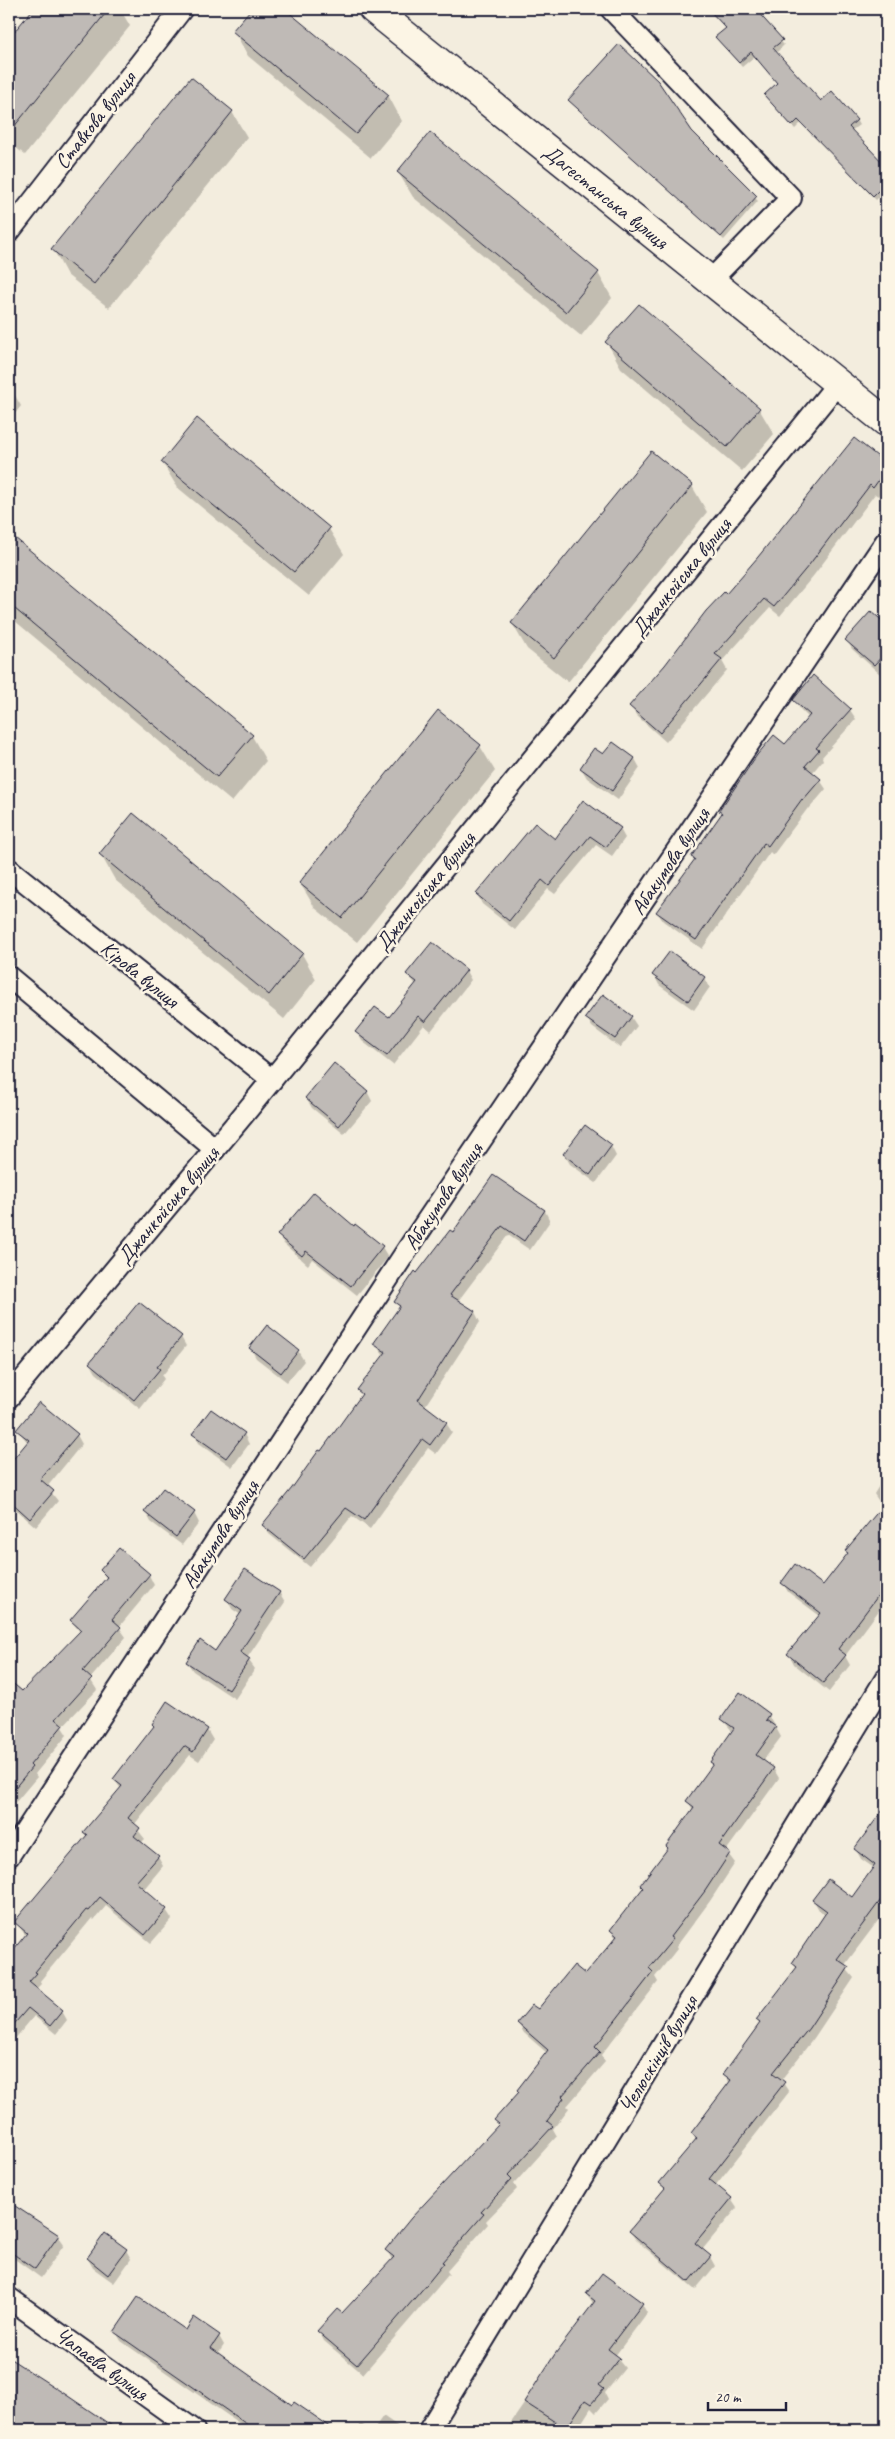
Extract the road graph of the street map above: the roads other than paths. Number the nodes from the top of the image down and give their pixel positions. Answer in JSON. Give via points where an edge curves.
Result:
{"nodes":[{"id":1,"x":182,"y":9,"type":"edge"},
{"id":2,"x":373,"y":9,"type":"edge"},
{"id":3,"x":611,"y":9,"type":"edge"},
{"id":4,"x":9,"y":232,"type":"edge"},
{"id":5,"x":710,"y":281,"type":"junction"},
{"id":6,"x":838,"y":383,"type":"junction"},
{"id":7,"x":886,"y":422,"type":"edge"},
{"id":8,"x":886,"y":541,"type":"edge"},
{"id":9,"x":9,"y":869,"type":"edge"},
{"id":10,"x":9,"y":977,"type":"edge"},
{"id":11,"x":272,"y":1080,"type":"junction"},
{"id":12,"x":215,"y":1149,"type":"junction"},
{"id":13,"x":9,"y":1397,"type":"edge"},
{"id":14,"x":886,"y":1678,"type":"edge"},
{"id":15,"x":9,"y":1856,"type":"edge"},
{"id":16,"x":9,"y":2298,"type":"edge"},
{"id":17,"x":194,"y":2430,"type":"edge"},
{"id":18,"x":429,"y":2430,"type":"edge"}],
"edges":[{"from":1,"to":4,"type":"street","name":"Ставкова вулиця"},
{"from":2,"to":5,"type":"street","name":"Дагестанська вулиця"},
{"from":3,"to":5,"type":"street","via":[[790,198]]},
{"from":5,"to":6,"type":"street","name":"Дагестанська вулиця"},
{"from":6,"to":7,"type":"street","name":"Дагестанська вулиця"},
{"from":6,"to":11,"type":"street","name":"Джанкойська вулиця"},
{"from":8,"to":15,"type":"street","name":"Абакумова вулиця","via":[[413,1241]]},
{"from":9,"to":11,"type":"street","name":"Кірова вулиця"},
{"from":10,"to":12,"type":"street"},
{"from":11,"to":12,"type":"street","name":"Джанкойська вулиця"},
{"from":12,"to":13,"type":"street","name":"Джанкойська вулиця"},
{"from":14,"to":18,"type":"street","name":"Челюскінців вулиця"},
{"from":16,"to":17,"type":"street","name":"Чапаєва вулиця"}]}
